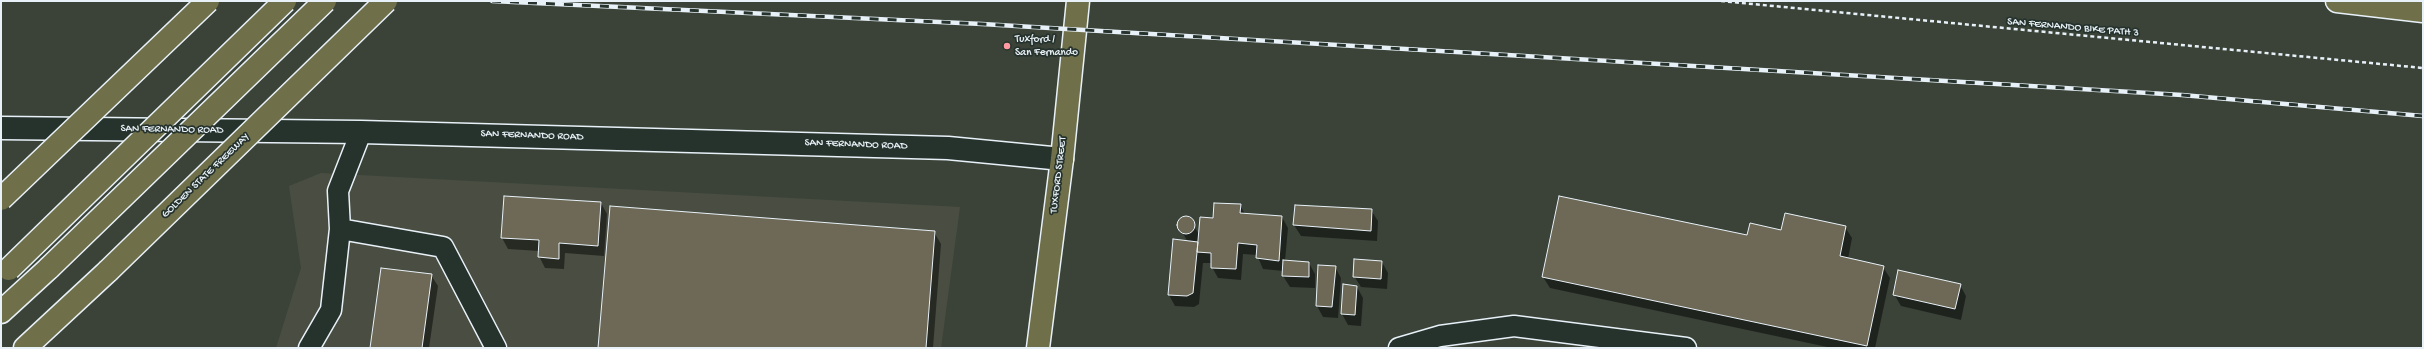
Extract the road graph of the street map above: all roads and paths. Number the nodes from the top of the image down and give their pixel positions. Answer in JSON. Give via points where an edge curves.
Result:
{"nodes":[{"id":1,"x":208,"y":1,"type":"edge"},
{"id":2,"x":285,"y":1,"type":"edge"},
{"id":3,"x":325,"y":1,"type":"edge"},
{"id":4,"x":386,"y":1,"type":"edge"},
{"id":5,"x":1078,"y":1,"type":"edge"},
{"id":6,"x":1721,"y":1,"type":"edge"},
{"id":7,"x":2337,"y":1,"type":"edge"},
{"id":8,"x":2423,"y":11,"type":"edge"},
{"id":9,"x":2423,"y":68,"type":"edge"},
{"id":10,"x":1,"y":128,"type":"edge"},
{"id":11,"x":362,"y":132,"type":"junction"},
{"id":12,"x":1062,"y":159,"type":"junction"},
{"id":13,"x":1,"y":199,"type":"edge"},
{"id":14,"x":340,"y":229,"type":"junction"},
{"id":15,"x":5,"y":272,"type":"edge"},
{"id":16,"x":1,"y":312,"type":"edge"},
{"id":17,"x":25,"y":348,"type":"edge"},
{"id":18,"x":309,"y":348,"type":"edge"},
{"id":19,"x":496,"y":348,"type":"edge"},
{"id":20,"x":1038,"y":348,"type":"edge"},
{"id":21,"x":1399,"y":348,"type":"edge"},
{"id":22,"x":1686,"y":348,"type":"edge"}],
"edges":[{"from":1,"to":13,"type":"main road","bridge":true},
{"from":2,"to":15,"type":"main road","bridge":true},
{"from":3,"to":16,"type":"main road","bridge":true},
{"from":4,"to":17,"type":"main road","name":"GOLDEN STATE FREEWAY","bridge":true,"via":[[108,271]]},
{"from":5,"to":12,"type":"main road","name":"TUXFORD STREET"},
{"from":6,"to":9,"type":"path","name":"SAN FERNANDO BIKE PATH 3"},
{"from":7,"to":8,"type":"main road"},
{"from":10,"to":11,"type":"street","name":"SAN FERNANDO ROAD"},
{"from":11,"to":12,"type":"street","name":"SAN FERNANDO ROAD","via":[[948,148]]},
{"from":11,"to":14,"type":"lane","via":[[338,191]]},
{"from":12,"to":20,"type":"main road","name":"TUXFORD STREET"},
{"from":14,"to":18,"type":"lane","via":[[331,310]]},
{"from":14,"to":19,"type":"lane","via":[[443,247]]},
{"from":21,"to":22,"type":"lane","via":[[1440,336],[1514,326]]}]}
